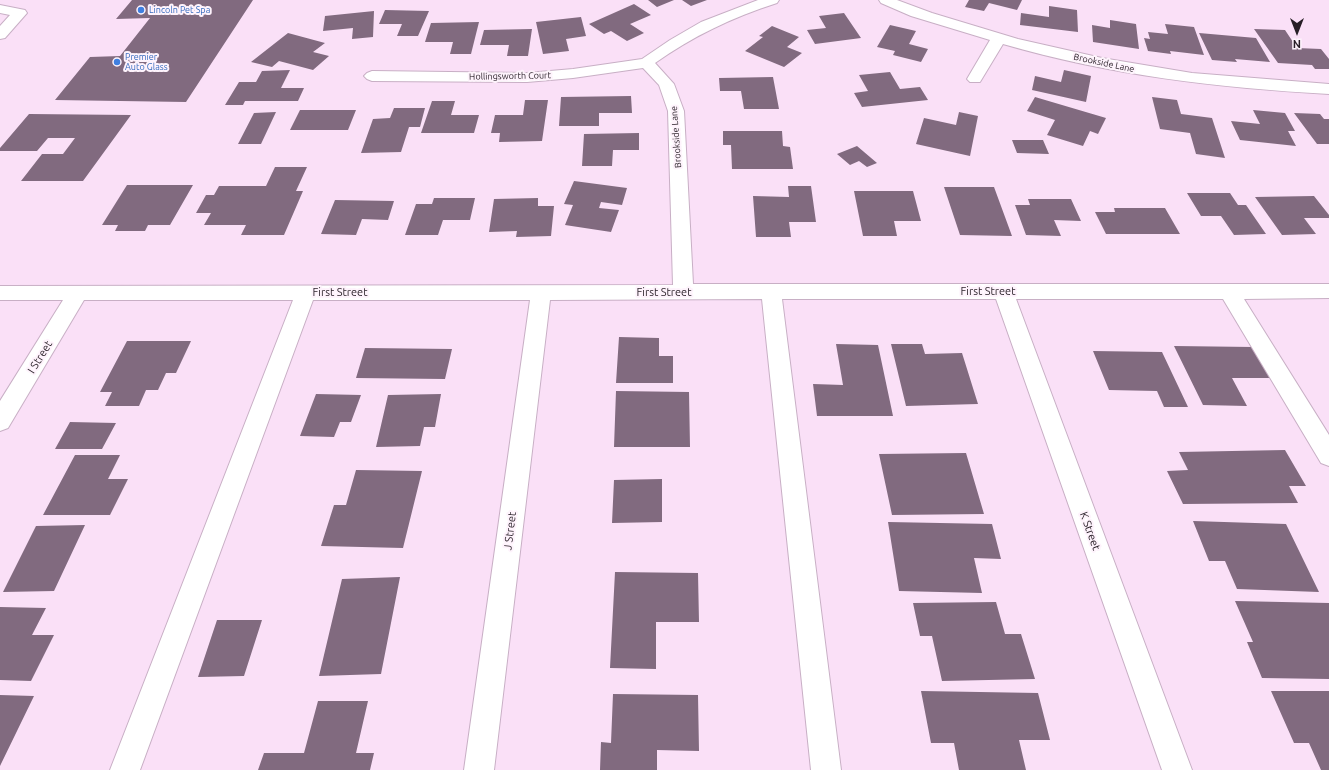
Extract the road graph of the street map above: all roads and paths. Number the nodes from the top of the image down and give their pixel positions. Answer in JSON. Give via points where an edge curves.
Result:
{"nodes":[{"id":1,"x":772,"y":0,"type":"edge"},
{"id":2,"x":886,"y":0,"type":"edge"},
{"id":3,"x":0,"y":10,"type":"edge"},
{"id":4,"x":0,"y":35,"type":"edge"},
{"id":5,"x":999,"y":38,"type":"junction"},
{"id":6,"x":646,"y":63,"type":"junction"},
{"id":7,"x":372,"y":76,"type":"dead end"},
{"id":8,"x":975,"y":79,"type":"dead end"},
{"id":9,"x":1329,"y":89,"type":"edge"},
{"id":10,"x":1003,"y":291,"type":"junction"},
{"id":11,"x":1230,"y":291,"type":"junction"},
{"id":12,"x":1329,"y":291,"type":"edge"},
{"id":13,"x":79,"y":292,"type":"junction"},
{"id":14,"x":306,"y":292,"type":"junction"},
{"id":15,"x":541,"y":292,"type":"junction"},
{"id":16,"x":682,"y":292,"type":"junction"},
{"id":17,"x":771,"y":292,"type":"junction"},
{"id":18,"x":0,"y":293,"type":"edge"},
{"id":19,"x":0,"y":421,"type":"edge"},
{"id":20,"x":1329,"y":456,"type":"edge"},
{"id":21,"x":125,"y":770,"type":"edge"},
{"id":22,"x":478,"y":770,"type":"edge"},
{"id":23,"x":826,"y":770,"type":"edge"},
{"id":24,"x":1177,"y":770,"type":"edge"}],
"edges":[{"from":1,"to":6,"type":"street","via":[[744,8],[698,29]]},
{"from":2,"to":5,"type":"street","name":"Brookside Lane"},
{"from":3,"to":4,"type":"street","via":[[20,13]]},
{"from":5,"to":8,"type":"street"},
{"from":5,"to":9,"type":"street","name":"Brookside Lane","via":[[1138,70],[1216,80]]},
{"from":6,"to":7,"type":"street","name":"Hollingsworth Court","via":[[615,65],[581,73],[527,77]]},
{"from":6,"to":16,"type":"street","name":"Brookside Lane","via":[[672,92],[676,111]]},
{"from":10,"to":11,"type":"street","name":"First Street"},
{"from":10,"to":17,"type":"street","name":"First Street"},
{"from":10,"to":24,"type":"street","name":"K Street"},
{"from":11,"to":12,"type":"street","name":"First Street"},
{"from":11,"to":20,"type":"street"},
{"from":13,"to":14,"type":"street","name":"First Street"},
{"from":13,"to":18,"type":"street","name":"First Street"},
{"from":13,"to":19,"type":"street","name":"I Street"},
{"from":14,"to":15,"type":"street","name":"First Street"},
{"from":14,"to":21,"type":"street"},
{"from":15,"to":16,"type":"street","name":"First Street"},
{"from":15,"to":22,"type":"street","name":"J Street"},
{"from":16,"to":17,"type":"street","name":"First Street"},
{"from":17,"to":23,"type":"street"}]}
